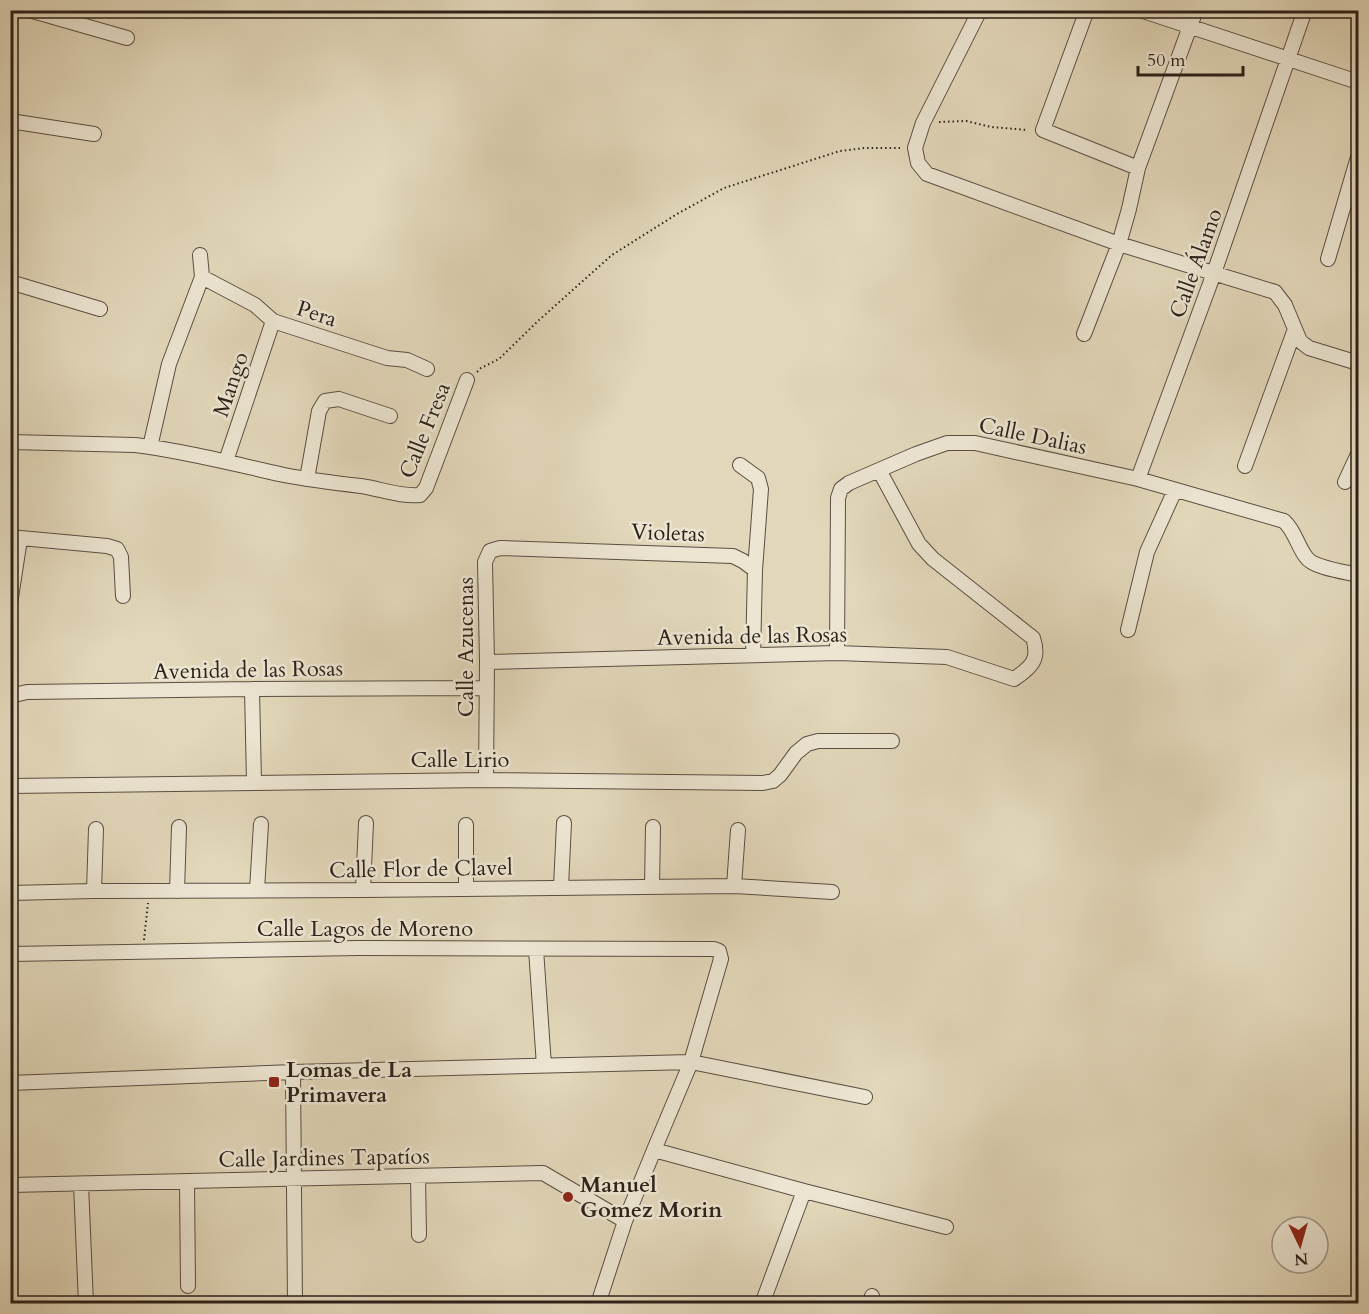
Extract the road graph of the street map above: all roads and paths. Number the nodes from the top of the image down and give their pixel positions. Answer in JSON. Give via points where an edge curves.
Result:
{"nodes":[{"id":1,"x":29,"y":10,"type":"edge"},
{"id":2,"x":980,"y":10,"type":"edge"},
{"id":3,"x":1087,"y":10,"type":"edge"},
{"id":4,"x":1140,"y":10,"type":"edge"},
{"id":5,"x":1196,"y":10,"type":"edge"},
{"id":6,"x":1305,"y":10,"type":"edge"},
{"id":7,"x":1191,"y":27,"type":"junction"},
{"id":8,"x":127,"y":38,"type":"dead end"},
{"id":9,"x":1289,"y":59,"type":"junction"},
{"id":10,"x":1359,"y":82,"type":"edge"},
{"id":11,"x":10,"y":121,"type":"edge"},
{"id":12,"x":923,"y":123,"type":"junction"},
{"id":13,"x":1043,"y":130,"type":"junction"},
{"id":14,"x":94,"y":134,"type":"dead end"},
{"id":15,"x":915,"y":148,"type":"junction"},
{"id":16,"x":1359,"y":158,"type":"edge"},
{"id":17,"x":1138,"y":168,"type":"junction"},
{"id":18,"x":1119,"y":244,"type":"junction"},
{"id":19,"x":200,"y":255,"type":"dead end"},
{"id":20,"x":1328,"y":259,"type":"dead end"},
{"id":21,"x":1214,"y":273,"type":"junction"},
{"id":22,"x":202,"y":277,"type":"junction"},
{"id":23,"x":10,"y":282,"type":"edge"},
{"id":24,"x":100,"y":309,"type":"dead end"},
{"id":25,"x":273,"y":321,"type":"junction"},
{"id":26,"x":1295,"y":329,"type":"junction"},
{"id":27,"x":1084,"y":334,"type":"dead end"},
{"id":28,"x":1359,"y":363,"type":"edge"},
{"id":29,"x":428,"y":369,"type":"dead end"},
{"id":30,"x":467,"y":380,"type":"joint"},
{"id":31,"x":390,"y":416,"type":"dead end"},
{"id":32,"x":10,"y":442,"type":"edge"},
{"id":33,"x":150,"y":447,"type":"junction"},
{"id":34,"x":1359,"y":454,"type":"edge"},
{"id":35,"x":226,"y":461,"type":"junction"},
{"id":36,"x":740,"y":465,"type":"dead end"},
{"id":37,"x":1245,"y":466,"type":"dead end"},
{"id":38,"x":879,"y":470,"type":"junction"},
{"id":39,"x":307,"y":479,"type":"junction"},
{"id":40,"x":1138,"y":479,"type":"junction"},
{"id":41,"x":1345,"y":483,"type":"dead end"},
{"id":42,"x":1175,"y":490,"type":"junction"},
{"id":43,"x":15,"y":538,"type":"edge"},
{"id":44,"x":490,"y":551,"type":"joint"},
{"id":45,"x":755,"y":570,"type":"junction"},
{"id":46,"x":1359,"y":575,"type":"edge"},
{"id":47,"x":123,"y":596,"type":"dead end"},
{"id":48,"x":10,"y":604,"type":"edge"},
{"id":49,"x":1128,"y":630,"type":"dead end"},
{"id":50,"x":837,"y":653,"type":"junction"},
{"id":51,"x":753,"y":655,"type":"junction"},
{"id":52,"x":487,"y":662,"type":"junction"},
{"id":53,"x":486,"y":688,"type":"junction"},
{"id":54,"x":252,"y":689,"type":"junction"},
{"id":55,"x":10,"y":696,"type":"edge"},
{"id":56,"x":892,"y":741,"type":"dead end"},
{"id":57,"x":486,"y":780,"type":"junction"},
{"id":58,"x":254,"y":782,"type":"junction"},
{"id":59,"x":10,"y":786,"type":"edge"},
{"id":60,"x":366,"y":823,"type":"dead end"},
{"id":61,"x":564,"y":823,"type":"dead end"},
{"id":62,"x":261,"y":824,"type":"dead end"},
{"id":63,"x":466,"y":825,"type":"dead end"},
{"id":64,"x":179,"y":827,"type":"dead end"},
{"id":65,"x":653,"y":827,"type":"dead end"},
{"id":66,"x":96,"y":829,"type":"dead end"},
{"id":67,"x":738,"y":830,"type":"dead end"},
{"id":68,"x":734,"y":886,"type":"junction"},
{"id":69,"x":561,"y":887,"type":"junction"},
{"id":70,"x":652,"y":887,"type":"junction"},
{"id":71,"x":466,"y":888,"type":"junction"},
{"id":72,"x":257,"y":890,"type":"junction"},
{"id":73,"x":363,"y":890,"type":"junction"},
{"id":74,"x":94,"y":891,"type":"junction"},
{"id":75,"x":177,"y":891,"type":"junction"},
{"id":76,"x":149,"y":892,"type":"junction"},
{"id":77,"x":832,"y":892,"type":"dead end"},
{"id":78,"x":10,"y":893,"type":"edge"},
{"id":79,"x":536,"y":949,"type":"junction"},
{"id":80,"x":143,"y":952,"type":"junction"},
{"id":81,"x":10,"y":954,"type":"edge"},
{"id":82,"x":691,"y":1062,"type":"junction"},
{"id":83,"x":544,"y":1066,"type":"junction"},
{"id":84,"x":293,"y":1072,"type":"junction"},
{"id":85,"x":10,"y":1083,"type":"edge"},
{"id":86,"x":865,"y":1097,"type":"dead end"},
{"id":87,"x":654,"y":1150,"type":"junction"},
{"id":88,"x":418,"y":1176,"type":"junction"},
{"id":89,"x":295,"y":1179,"type":"junction"},
{"id":90,"x":187,"y":1182,"type":"junction"},
{"id":91,"x":81,"y":1184,"type":"junction"},
{"id":92,"x":10,"y":1185,"type":"edge"},
{"id":93,"x":804,"y":1191,"type":"junction"},
{"id":94,"x":626,"y":1221,"type":"junction"},
{"id":95,"x":946,"y":1227,"type":"dead end"},
{"id":96,"x":419,"y":1234,"type":"dead end"},
{"id":97,"x":188,"y":1286,"type":"dead end"},
{"id":98,"x":86,"y":1304,"type":"edge"},
{"id":99,"x":296,"y":1304,"type":"edge"},
{"id":100,"x":598,"y":1304,"type":"edge"},
{"id":101,"x":762,"y":1304,"type":"edge"}],
"edges":[{"from":1,"to":8,"type":"street"},
{"from":2,"to":12,"type":"street"},
{"from":3,"to":13,"type":"street"},
{"from":4,"to":7,"type":"street"},
{"from":5,"to":7,"type":"street"},
{"from":6,"to":9,"type":"street","name":"Calle Álamo"},
{"from":7,"to":9,"type":"street"},
{"from":7,"to":17,"type":"street"},
{"from":9,"to":10,"type":"street"},
{"from":9,"to":21,"type":"street","name":"Calle Álamo"},
{"from":11,"to":14,"type":"street"},
{"from":12,"to":13,"type":"path","via":[[966,121],[991,128]]},
{"from":12,"to":15,"type":"street"},
{"from":13,"to":17,"type":"street"},
{"from":15,"to":18,"type":"street","via":[[918,163],[927,174]]},
{"from":15,"to":30,"type":"path","via":[[840,151],[724,188],[612,255],[499,359]]},
{"from":16,"to":20,"type":"street"},
{"from":17,"to":18,"type":"street"},
{"from":18,"to":21,"type":"street"},
{"from":18,"to":27,"type":"street"},
{"from":19,"to":22,"type":"street"},
{"from":21,"to":26,"type":"street","via":[[1275,292]]},
{"from":21,"to":40,"type":"street","name":"Calle Álamo"},
{"from":22,"to":25,"type":"street","name":"Pera","via":[[255,305]]},
{"from":22,"to":33,"type":"street","via":[[169,364]]},
{"from":23,"to":24,"type":"street"},
{"from":25,"to":29,"type":"street","name":"Pera"},
{"from":25,"to":35,"type":"street","name":"Mango"},
{"from":26,"to":28,"type":"street","via":[[1300,341],[1309,348]]},
{"from":26,"to":37,"type":"street"},
{"from":30,"to":39,"type":"street","name":"Calle Fresa","via":[[420,495]]},
{"from":31,"to":39,"type":"street","via":[[339,399],[325,401]]},
{"from":32,"to":33,"type":"street"},
{"from":33,"to":35,"type":"street"},
{"from":34,"to":41,"type":"street"},
{"from":35,"to":39,"type":"street"},
{"from":36,"to":45,"type":"street","via":[[758,478],[761,489]]},
{"from":38,"to":40,"type":"street","name":"Calle Dalias","via":[[947,443],[975,443]]},
{"from":38,"to":50,"type":"street","name":"Calle Dalias","via":[[849,483],[838,498]]},
{"from":38,"to":50,"type":"street","name":"Avenida de las Rosas","via":[[919,544],[933,560],[1033,638],[1036,657],[1027,671],[1014,679],[947,657]]},
{"from":40,"to":42,"type":"street","name":"Calle Dalias"},
{"from":42,"to":46,"type":"street","name":"Calle Dalias","via":[[1284,521],[1313,564]]},
{"from":42,"to":49,"type":"street","via":[[1147,552]]},
{"from":43,"to":47,"type":"street","via":[[117,549],[121,556]]},
{"from":43,"to":48,"type":"street"},
{"from":44,"to":45,"type":"street","name":"Violetas","via":[[500,548],[733,555]]},
{"from":44,"to":52,"type":"street","name":"Calle Azucenas","via":[[485,562]]},
{"from":45,"to":51,"type":"street"},
{"from":50,"to":51,"type":"street","name":"Avenida de las Rosas"},
{"from":51,"to":52,"type":"street","name":"Avenida de las Rosas"},
{"from":52,"to":53,"type":"street","name":"Calle Azucenas"},
{"from":53,"to":54,"type":"street","name":"Avenida de las Rosas"},
{"from":53,"to":57,"type":"street","name":"Calle Azucenas"},
{"from":54,"to":55,"type":"street","name":"Avenida de las Rosas","via":[[27,692]]},
{"from":54,"to":58,"type":"street"},
{"from":56,"to":57,"type":"street","name":"Calle Lirio","via":[[807,744],[780,775],[763,783]]},
{"from":57,"to":58,"type":"street","name":"Calle Lirio"},
{"from":58,"to":59,"type":"street","name":"Calle Lirio"},
{"from":60,"to":73,"type":"street"},
{"from":61,"to":69,"type":"street"},
{"from":62,"to":72,"type":"street"},
{"from":63,"to":71,"type":"street"},
{"from":64,"to":75,"type":"street"},
{"from":65,"to":70,"type":"street"},
{"from":66,"to":74,"type":"street"},
{"from":67,"to":68,"type":"street"},
{"from":68,"to":70,"type":"street","name":"Calle Flor de Clavel"},
{"from":68,"to":77,"type":"street","name":"Calle Flor de Clavel"},
{"from":69,"to":70,"type":"street","name":"Calle Flor de Clavel"},
{"from":69,"to":71,"type":"street","name":"Calle Flor de Clavel"},
{"from":71,"to":73,"type":"street","name":"Calle Flor de Clavel"},
{"from":72,"to":73,"type":"street","name":"Calle Flor de Clavel"},
{"from":72,"to":75,"type":"street","name":"Calle Flor de Clavel"},
{"from":74,"to":76,"type":"street","name":"Calle Flor de Clavel"},
{"from":74,"to":78,"type":"street","name":"Calle Flor de Clavel"},
{"from":75,"to":76,"type":"street","name":"Calle Flor de Clavel"},
{"from":76,"to":80,"type":"path"},
{"from":79,"to":80,"type":"street","name":"Calle Lagos de Moreno"},
{"from":79,"to":82,"type":"street","name":"Calle Lagos de Moreno","via":[[719,951],[721,958]]},
{"from":79,"to":83,"type":"street"},
{"from":80,"to":81,"type":"street","name":"Calle Lagos de Moreno"},
{"from":82,"to":83,"type":"street"},
{"from":82,"to":86,"type":"street"},
{"from":82,"to":87,"type":"street"},
{"from":83,"to":84,"type":"street"},
{"from":84,"to":85,"type":"street"},
{"from":84,"to":89,"type":"street"},
{"from":87,"to":93,"type":"street"},
{"from":87,"to":94,"type":"street"},
{"from":88,"to":89,"type":"street","name":"Calle Jardines Tapatíos"},
{"from":88,"to":94,"type":"street","name":"Calle Jardines Tapatíos","via":[[543,1173]]},
{"from":88,"to":96,"type":"street"},
{"from":89,"to":90,"type":"street","name":"Calle Jardines Tapatíos"},
{"from":89,"to":99,"type":"street"},
{"from":90,"to":91,"type":"street","name":"Calle Jardines Tapatíos"},
{"from":90,"to":97,"type":"street"},
{"from":91,"to":92,"type":"street","name":"Calle Jardines Tapatíos"},
{"from":91,"to":98,"type":"street"},
{"from":93,"to":95,"type":"street"},
{"from":93,"to":101,"type":"street"},
{"from":94,"to":100,"type":"street"}]}
